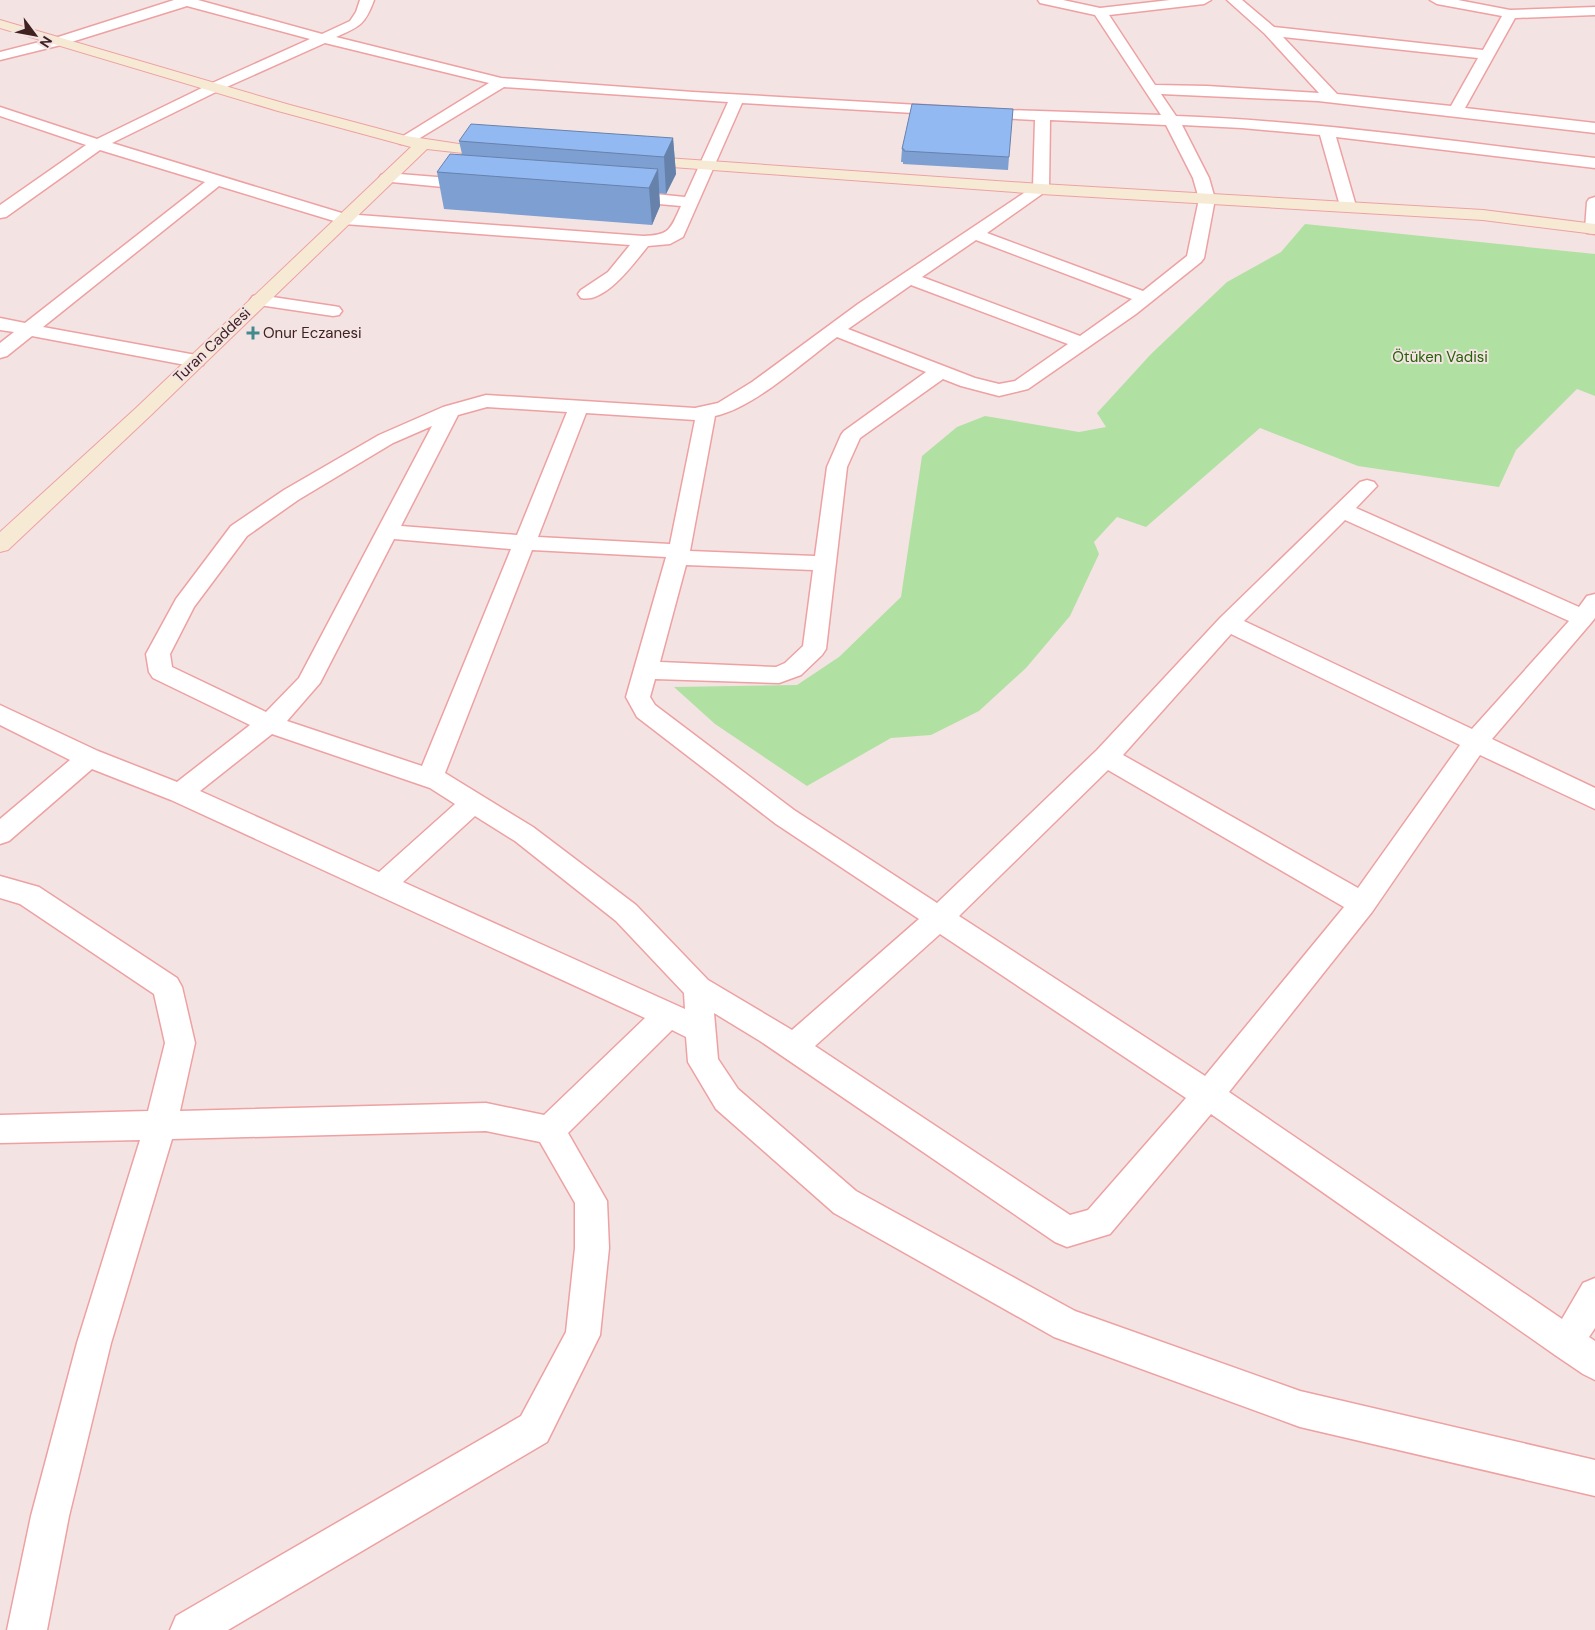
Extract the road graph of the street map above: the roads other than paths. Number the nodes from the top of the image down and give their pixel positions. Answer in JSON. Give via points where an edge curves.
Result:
{"nodes":[{"id":1,"x":367,"y":0,"type":"edge"},
{"id":2,"x":1045,"y":0,"type":"edge"},
{"id":3,"x":1204,"y":0,"type":"edge"},
{"id":4,"x":1234,"y":0,"type":"edge"},
{"id":5,"x":1437,"y":0,"type":"edge"},
{"id":6,"x":186,"y":1,"type":"edge"},
{"id":7,"x":1100,"y":12,"type":"junction"},
{"id":8,"x":1595,"y":12,"type":"edge"},
{"id":9,"x":1510,"y":14,"type":"junction"},
{"id":10,"x":0,"y":24,"type":"edge"},
{"id":11,"x":1270,"y":31,"type":"junction"},
{"id":12,"x":321,"y":38,"type":"junction"},
{"id":13,"x":60,"y":41,"type":"junction"},
{"id":14,"x":1486,"y":55,"type":"junction"},
{"id":15,"x":0,"y":56,"type":"edge"},
{"id":16,"x":501,"y":82,"type":"junction"},
{"id":17,"x":215,"y":87,"type":"junction"},
{"id":18,"x":1151,"y":89,"type":"junction"},
{"id":19,"x":1332,"y":98,"type":"junction"},
{"id":20,"x":737,"y":99,"type":"junction"},
{"id":21,"x":0,"y":112,"type":"edge"},
{"id":22,"x":1455,"y":112,"type":"junction"},
{"id":23,"x":1043,"y":116,"type":"junction"},
{"id":24,"x":1172,"y":121,"type":"junction"},
{"id":25,"x":1595,"y":128,"type":"edge"},
{"id":26,"x":1326,"y":131,"type":"junction"},
{"id":27,"x":414,"y":142,"type":"junction"},
{"id":28,"x":98,"y":144,"type":"junction"},
{"id":29,"x":518,"y":154,"type":"edge"},
{"id":30,"x":618,"y":160,"type":"edge"},
{"id":31,"x":1595,"y":163,"type":"edge"},
{"id":32,"x":708,"y":165,"type":"junction"},
{"id":33,"x":387,"y":178,"type":"junction"},
{"id":34,"x":217,"y":180,"type":"junction"},
{"id":35,"x":485,"y":186,"type":"edge"},
{"id":36,"x":1041,"y":189,"type":"junction"},
{"id":37,"x":613,"y":196,"type":"edge"},
{"id":38,"x":1207,"y":199,"type":"junction"},
{"id":39,"x":691,"y":202,"type":"junction"},
{"id":40,"x":1595,"y":202,"type":"edge"},
{"id":41,"x":1348,"y":206,"type":"junction"},
{"id":42,"x":0,"y":213,"type":"edge"},
{"id":43,"x":344,"y":219,"type":"junction"},
{"id":44,"x":1594,"y":233,"type":"edge"},
{"id":45,"x":974,"y":234,"type":"junction"},
{"id":46,"x":643,"y":241,"type":"junction"},
{"id":47,"x":909,"y":278,"type":"junction"},
{"id":48,"x":587,"y":294,"type":"dead end"},
{"id":49,"x":1145,"y":298,"type":"junction"},
{"id":50,"x":259,"y":300,"type":"junction"},
{"id":51,"x":333,"y":311,"type":"dead end"},
{"id":52,"x":0,"y":324,"type":"edge"},
{"id":53,"x":28,"y":329,"type":"junction"},
{"id":54,"x":835,"y":330,"type":"junction"},
{"id":55,"x":1082,"y":343,"type":"junction"},
{"id":56,"x":0,"y":352,"type":"edge"},
{"id":57,"x":196,"y":361,"type":"junction"},
{"id":58,"x":941,"y":371,"type":"junction"},
{"id":59,"x":580,"y":407,"type":"junction"},
{"id":60,"x":450,"y":411,"type":"junction"},
{"id":61,"x":706,"y":412,"type":"junction"},
{"id":62,"x":1367,"y":486,"type":"dead end"},
{"id":63,"x":1342,"y":510,"type":"junction"},
{"id":64,"x":387,"y":532,"type":"junction"},
{"id":65,"x":524,"y":543,"type":"junction"},
{"id":66,"x":0,"y":545,"type":"edge"},
{"id":67,"x":678,"y":554,"type":"junction"},
{"id":68,"x":825,"y":563,"type":"junction"},
{"id":69,"x":1589,"y":610,"type":"edge"},
{"id":70,"x":1228,"y":623,"type":"junction"},
{"id":71,"x":645,"y":670,"type":"junction"},
{"id":72,"x":0,"y":714,"type":"edge"},
{"id":73,"x":269,"y":724,"type":"junction"},
{"id":74,"x":1476,"y":741,"type":"junction"},
{"id":75,"x":1106,"y":757,"type":"junction"},
{"id":76,"x":89,"y":758,"type":"junction"},
{"id":77,"x":430,"y":778,"type":"junction"},
{"id":78,"x":180,"y":793,"type":"junction"},
{"id":79,"x":1595,"y":799,"type":"edge"},
{"id":80,"x":473,"y":803,"type":"junction"},
{"id":81,"x":0,"y":834,"type":"edge"},
{"id":82,"x":382,"y":884,"type":"junction"},
{"id":83,"x":0,"y":888,"type":"edge"},
{"id":84,"x":1362,"y":904,"type":"junction"},
{"id":85,"x":939,"y":918,"type":"junction"},
{"id":86,"x":698,"y":989,"type":"junction"},
{"id":87,"x":668,"y":1015,"type":"junction"},
{"id":88,"x":701,"y":1030,"type":"junction"},
{"id":89,"x":793,"y":1047,"type":"junction"},
{"id":90,"x":1208,"y":1095,"type":"junction"},
{"id":91,"x":161,"y":1124,"type":"junction"},
{"id":92,"x":0,"y":1130,"type":"edge"},
{"id":93,"x":550,"y":1130,"type":"junction"},
{"id":94,"x":1595,"y":1295,"type":"edge"},
{"id":95,"x":1567,"y":1343,"type":"junction"},
{"id":96,"x":1595,"y":1362,"type":"edge"},
{"id":97,"x":1595,"y":1478,"type":"edge"},
{"id":98,"x":27,"y":1630,"type":"edge"},
{"id":99,"x":190,"y":1630,"type":"edge"}],
"edges":[{"from":1,"to":12,"type":"street","via":[[355,24]]},
{"from":2,"to":7,"type":"street"},
{"from":3,"to":7,"type":"street"},
{"from":4,"to":11,"type":"street"},
{"from":5,"to":9,"type":"street"},
{"from":6,"to":12,"type":"street"},
{"from":6,"to":13,"type":"street"},
{"from":7,"to":18,"type":"street"},
{"from":8,"to":9,"type":"street"},
{"from":9,"to":14,"type":"street"},
{"from":10,"to":13,"type":"street"},
{"from":11,"to":14,"type":"street"},
{"from":11,"to":19,"type":"street"},
{"from":12,"to":16,"type":"street"},
{"from":12,"to":17,"type":"street"},
{"from":13,"to":15,"type":"street"},
{"from":13,"to":17,"type":"street"},
{"from":14,"to":22,"type":"street"},
{"from":16,"to":20,"type":"street"},
{"from":16,"to":27,"type":"street"},
{"from":17,"to":27,"type":"street"},
{"from":17,"to":28,"type":"street"},
{"from":18,"to":19,"type":"street"},
{"from":18,"to":24,"type":"street"},
{"from":19,"to":22,"type":"street"},
{"from":20,"to":23,"type":"street"},
{"from":20,"to":32,"type":"street"},
{"from":21,"to":28,"type":"street"},
{"from":22,"to":25,"type":"street"},
{"from":23,"to":24,"type":"street"},
{"from":23,"to":36,"type":"street"},
{"from":24,"to":26,"type":"street","via":[[1242,123]]},
{"from":24,"to":38,"type":"street","via":[[1201,178]]},
{"from":26,"to":31,"type":"street"},
{"from":26,"to":41,"type":"street"},
{"from":27,"to":29,"type":"street"},
{"from":27,"to":33,"type":"street","name":"Turan Caddesi"},
{"from":28,"to":34,"type":"street"},
{"from":28,"to":42,"type":"street"},
{"from":30,"to":32,"type":"street"},
{"from":32,"to":36,"type":"street"},
{"from":32,"to":39,"type":"street"},
{"from":33,"to":35,"type":"street"},
{"from":33,"to":43,"type":"street","name":"Turan Caddesi"},
{"from":34,"to":43,"type":"street"},
{"from":34,"to":53,"type":"street"},
{"from":36,"to":38,"type":"street"},
{"from":36,"to":45,"type":"street"},
{"from":37,"to":39,"type":"street"},
{"from":38,"to":41,"type":"street"},
{"from":38,"to":44,"type":"street","via":[[1251,209],[1490,230]]},
{"from":38,"to":49,"type":"street","via":[[1195,258]]},
{"from":39,"to":46,"type":"street","via":[[677,233],[664,240]]},
{"from":40,"to":44,"type":"street"},
{"from":41,"to":44,"type":"street","via":[[1483,215]]},
{"from":43,"to":46,"type":"street"},
{"from":43,"to":50,"type":"street","name":"Turan Caddesi"},
{"from":45,"to":47,"type":"street"},
{"from":45,"to":49,"type":"street"},
{"from":46,"to":48,"type":"street","via":[[614,276]]},
{"from":47,"to":54,"type":"street"},
{"from":47,"to":55,"type":"street"},
{"from":49,"to":55,"type":"street"},
{"from":50,"to":51,"type":"street"},
{"from":50,"to":57,"type":"street","name":"Turan Caddesi"},
{"from":52,"to":53,"type":"street"},
{"from":53,"to":56,"type":"street"},
{"from":53,"to":57,"type":"street"},
{"from":54,"to":58,"type":"street"},
{"from":54,"to":61,"type":"street","via":[[759,386],[724,408]]},
{"from":55,"to":58,"type":"street","via":[[1020,385],[998,390]]},
{"from":57,"to":66,"type":"street","name":"Turan Caddesi"},
{"from":58,"to":68,"type":"street","via":[[851,435],[837,467]]},
{"from":59,"to":60,"type":"street","via":[[486,401]]},
{"from":59,"to":61,"type":"street"},
{"from":59,"to":65,"type":"street"},
{"from":60,"to":64,"type":"street"},
{"from":60,"to":73,"type":"street","via":[[386,438],[291,495],[239,531],[184,604],[158,654],[161,672]]},
{"from":61,"to":67,"type":"street"},
{"from":62,"to":63,"type":"street"},
{"from":63,"to":69,"type":"street"},
{"from":63,"to":70,"type":"street"},
{"from":64,"to":65,"type":"street"},
{"from":64,"to":73,"type":"street","via":[[308,683]]},
{"from":65,"to":67,"type":"street"},
{"from":65,"to":77,"type":"street"},
{"from":67,"to":68,"type":"street"},
{"from":67,"to":71,"type":"street"},
{"from":68,"to":71,"type":"street","via":[[814,649],[793,669],[779,675]]},
{"from":69,"to":74,"type":"street"},
{"from":70,"to":74,"type":"street"},
{"from":70,"to":75,"type":"street"},
{"from":71,"to":85,"type":"street","via":[[638,697],[646,711],[785,817]]},
{"from":72,"to":76,"type":"street"},
{"from":73,"to":77,"type":"street"},
{"from":73,"to":78,"type":"street"},
{"from":74,"to":79,"type":"street"},
{"from":74,"to":84,"type":"street"},
{"from":75,"to":84,"type":"street"},
{"from":75,"to":85,"type":"street"},
{"from":76,"to":78,"type":"street"},
{"from":76,"to":81,"type":"street"},
{"from":77,"to":80,"type":"street"},
{"from":78,"to":82,"type":"street"},
{"from":80,"to":82,"type":"street"},
{"from":80,"to":86,"type":"street","via":[[524,834],[626,914]]},
{"from":82,"to":87,"type":"street"},
{"from":83,"to":91,"type":"street","via":[[28,895],[167,987],[180,1042]]},
{"from":84,"to":90,"type":"street"},
{"from":85,"to":89,"type":"street"},
{"from":85,"to":90,"type":"street"},
{"from":86,"to":88,"type":"street"},
{"from":86,"to":89,"type":"street"},
{"from":87,"to":88,"type":"street"},
{"from":87,"to":93,"type":"street"},
{"from":88,"to":97,"type":"street","via":[[703,1062],[727,1099],[845,1202],[1066,1325],[1300,1409]]},
{"from":89,"to":90,"type":"street","via":[[1067,1231],[1098,1223]]},
{"from":90,"to":95,"type":"street"},
{"from":91,"to":92,"type":"street"},
{"from":91,"to":93,"type":"street","via":[[486,1117]]},
{"from":91,"to":98,"type":"street","via":[[94,1343],[50,1516]]},
{"from":93,"to":99,"type":"street","via":[[590,1201],[592,1248],[583,1335],[534,1428]]},
{"from":94,"to":95,"type":"street"},
{"from":95,"to":96,"type":"street"}]}
